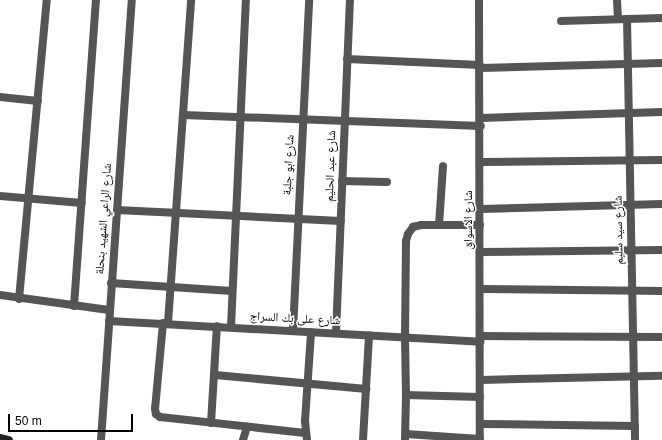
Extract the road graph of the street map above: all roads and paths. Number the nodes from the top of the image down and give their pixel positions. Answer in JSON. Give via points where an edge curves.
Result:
{"nodes":[{"id":1,"x":47,"y":0,"type":"edge"},
{"id":2,"x":96,"y":0,"type":"edge"},
{"id":3,"x":132,"y":0,"type":"edge"},
{"id":4,"x":191,"y":0,"type":"edge"},
{"id":5,"x":246,"y":0,"type":"edge"},
{"id":6,"x":309,"y":0,"type":"edge"},
{"id":7,"x":350,"y":0,"type":"edge"},
{"id":8,"x":480,"y":0,"type":"edge"},
{"id":9,"x":617,"y":0,"type":"edge"},
{"id":10,"x":662,"y":18,"type":"edge"},
{"id":11,"x":622,"y":19,"type":"junction"},
{"id":12,"x":561,"y":21,"type":"dead end"},
{"id":13,"x":347,"y":59,"type":"junction"},
{"id":14,"x":662,"y":63,"type":"edge"},
{"id":15,"x":627,"y":64,"type":"junction"},
{"id":16,"x":480,"y":67,"type":"junction"},
{"id":17,"x":0,"y":97,"type":"edge"},
{"id":18,"x":38,"y":101,"type":"junction"},
{"id":19,"x":662,"y":112,"type":"edge"},
{"id":20,"x":628,"y":113,"type":"junction"},
{"id":21,"x":183,"y":115,"type":"junction"},
{"id":22,"x":241,"y":118,"type":"junction"},
{"id":23,"x":303,"y":120,"type":"junction"},
{"id":24,"x":344,"y":121,"type":"junction"},
{"id":25,"x":481,"y":122,"type":"junction"},
{"id":26,"x":630,"y":160,"type":"junction"},
{"id":27,"x":662,"y":160,"type":"edge"},
{"id":28,"x":481,"y":162,"type":"junction"},
{"id":29,"x":443,"y":166,"type":"dead end"},
{"id":30,"x":342,"y":181,"type":"junction"},
{"id":31,"x":387,"y":182,"type":"dead end"},
{"id":32,"x":0,"y":196,"type":"edge"},
{"id":33,"x":28,"y":198,"type":"junction"},
{"id":34,"x":82,"y":203,"type":"junction"},
{"id":35,"x":662,"y":204,"type":"edge"},
{"id":36,"x":630,"y":205,"type":"junction"},
{"id":37,"x":481,"y":209,"type":"junction"},
{"id":38,"x":117,"y":210,"type":"junction"},
{"id":39,"x":176,"y":213,"type":"junction"},
{"id":40,"x":236,"y":216,"type":"junction"},
{"id":41,"x":299,"y":218,"type":"junction"},
{"id":42,"x":341,"y":221,"type":"junction"},
{"id":43,"x":439,"y":225,"type":"junction"},
{"id":44,"x":480,"y":225,"type":"junction"},
{"id":45,"x":631,"y":250,"type":"junction"},
{"id":46,"x":662,"y":250,"type":"edge"},
{"id":47,"x":480,"y":252,"type":"junction"},
{"id":48,"x":111,"y":283,"type":"junction"},
{"id":49,"x":171,"y":287,"type":"junction"},
{"id":50,"x":480,"y":289,"type":"junction"},
{"id":51,"x":232,"y":291,"type":"junction"},
{"id":52,"x":632,"y":291,"type":"junction"},
{"id":53,"x":662,"y":291,"type":"edge"},
{"id":54,"x":0,"y":295,"type":"edge"},
{"id":55,"x":19,"y":299,"type":"junction"},
{"id":56,"x":74,"y":306,"type":"junction"},
{"id":57,"x":109,"y":310,"type":"junction"},
{"id":58,"x":109,"y":321,"type":"junction"},
{"id":59,"x":166,"y":323,"type":"junction"},
{"id":60,"x":217,"y":326,"type":"junction"},
{"id":61,"x":231,"y":327,"type":"junction"},
{"id":62,"x":294,"y":331,"type":"junction"},
{"id":63,"x":311,"y":332,"type":"junction"},
{"id":64,"x":336,"y":333,"type":"junction"},
{"id":65,"x":369,"y":335,"type":"junction"},
{"id":66,"x":404,"y":337,"type":"junction"},
{"id":67,"x":633,"y":337,"type":"junction"},
{"id":68,"x":662,"y":337,"type":"edge"},
{"id":69,"x":480,"y":339,"type":"junction"},
{"id":70,"x":215,"y":375,"type":"junction"},
{"id":71,"x":634,"y":376,"type":"junction"},
{"id":72,"x":662,"y":376,"type":"edge"},
{"id":73,"x":480,"y":380,"type":"junction"},
{"id":74,"x":307,"y":384,"type":"junction"},
{"id":75,"x":366,"y":389,"type":"junction"},
{"id":76,"x":406,"y":395,"type":"junction"},
{"id":77,"x":480,"y":397,"type":"junction"},
{"id":78,"x":211,"y":423,"type":"junction"},
{"id":79,"x":480,"y":424,"type":"junction"},
{"id":80,"x":635,"y":426,"type":"junction"},
{"id":81,"x":247,"y":427,"type":"junction"},
{"id":82,"x":306,"y":437,"type":"edge"},
{"id":83,"x":406,"y":437,"type":"edge"},
{"id":84,"x":0,"y":438,"type":"edge"},
{"id":85,"x":10,"y":440,"type":"edge"},
{"id":86,"x":101,"y":440,"type":"edge"},
{"id":87,"x":243,"y":440,"type":"edge"},
{"id":88,"x":364,"y":440,"type":"edge"},
{"id":89,"x":480,"y":440,"type":"edge"},
{"id":90,"x":635,"y":440,"type":"edge"}],
"edges":[{"from":1,"to":18,"type":"street"},
{"from":2,"to":34,"type":"street"},
{"from":3,"to":38,"type":"street","name":"شارع الراعي الشهيد بنحلة"},
{"from":4,"to":21,"type":"street"},
{"from":5,"to":22,"type":"street"},
{"from":6,"to":23,"type":"street","name":"شارع ابو جلبة"},
{"from":7,"to":13,"type":"street","name":"شارع عبد الحليم"},
{"from":8,"to":16,"type":"street","name":"شارع الاسواق"},
{"from":9,"to":11,"type":"street","name":"شارع سيد سليم"},
{"from":10,"to":11,"type":"street"},
{"from":11,"to":12,"type":"street"},
{"from":11,"to":15,"type":"street","name":"شارع سيد سليم"},
{"from":13,"to":16,"type":"street"},
{"from":13,"to":24,"type":"street","name":"شارع عبد الحليم"},
{"from":14,"to":15,"type":"street"},
{"from":15,"to":16,"type":"street"},
{"from":15,"to":20,"type":"street","name":"شارع سيد سليم"},
{"from":16,"to":25,"type":"street","name":"شارع الاسواق"},
{"from":17,"to":18,"type":"street"},
{"from":18,"to":33,"type":"street"},
{"from":19,"to":20,"type":"street"},
{"from":20,"to":25,"type":"street"},
{"from":20,"to":26,"type":"street","name":"شارع سيد سليم"},
{"from":21,"to":22,"type":"street"},
{"from":21,"to":39,"type":"street"},
{"from":22,"to":23,"type":"street"},
{"from":22,"to":40,"type":"street"},
{"from":23,"to":24,"type":"street"},
{"from":23,"to":41,"type":"street","name":"شارع ابو جلبة"},
{"from":24,"to":25,"type":"street"},
{"from":24,"to":30,"type":"street","name":"شارع عبد الحليم"},
{"from":25,"to":28,"type":"street","name":"شارع الاسواق"},
{"from":26,"to":27,"type":"street"},
{"from":26,"to":28,"type":"street"},
{"from":26,"to":36,"type":"street","name":"شارع سيد سليم"},
{"from":28,"to":37,"type":"street","name":"شارع الاسواق"},
{"from":29,"to":43,"type":"street"},
{"from":30,"to":31,"type":"street"},
{"from":30,"to":42,"type":"street","name":"شارع عبد الحليم"},
{"from":32,"to":33,"type":"street"},
{"from":33,"to":34,"type":"street"},
{"from":33,"to":55,"type":"street"},
{"from":34,"to":56,"type":"street"},
{"from":35,"to":36,"type":"street"},
{"from":36,"to":37,"type":"street"},
{"from":36,"to":45,"type":"street","name":"شارع سيد سليم"},
{"from":37,"to":44,"type":"street","name":"شارع الاسواق"},
{"from":38,"to":39,"type":"street"},
{"from":38,"to":48,"type":"street","name":"شارع الراعي الشهيد بنحلة"},
{"from":39,"to":40,"type":"street"},
{"from":39,"to":49,"type":"street"},
{"from":40,"to":41,"type":"street"},
{"from":40,"to":51,"type":"street"},
{"from":41,"to":42,"type":"street"},
{"from":41,"to":62,"type":"street","name":"شارع ابو جلبة"},
{"from":42,"to":64,"type":"street","name":"شارع عبد الحليم"},
{"from":43,"to":44,"type":"street"},
{"from":43,"to":66,"type":"street","via":[[413,227],[408,234]]},
{"from":44,"to":47,"type":"street","name":"شارع الاسواق"},
{"from":45,"to":46,"type":"street"},
{"from":45,"to":47,"type":"street"},
{"from":45,"to":52,"type":"street","name":"شارع سيد سليم"},
{"from":47,"to":50,"type":"street","name":"شارع الاسواق"},
{"from":48,"to":49,"type":"street"},
{"from":48,"to":57,"type":"street","name":"شارع الراعي الشهيد بنحلة"},
{"from":49,"to":51,"type":"street"},
{"from":49,"to":59,"type":"street"},
{"from":50,"to":52,"type":"street"},
{"from":50,"to":69,"type":"street","name":"شارع الاسواق"},
{"from":51,"to":61,"type":"street"},
{"from":52,"to":53,"type":"street"},
{"from":52,"to":67,"type":"street","name":"شارع سيد سليم"},
{"from":54,"to":55,"type":"street"},
{"from":55,"to":56,"type":"street"},
{"from":56,"to":57,"type":"street"},
{"from":57,"to":58,"type":"street","name":"شارع الراعي الشهيد بنحلة"},
{"from":58,"to":59,"type":"street","name":"شارع على بك السراج"},
{"from":58,"to":86,"type":"street","name":"شارع الراعي الشهيد بنحلة"},
{"from":59,"to":60,"type":"street","name":"شارع على بك السراج"},
{"from":59,"to":78,"type":"street","via":[[156,412],[160,417]]},
{"from":60,"to":61,"type":"street","name":"شارع على بك السراج"},
{"from":60,"to":70,"type":"street"},
{"from":61,"to":62,"type":"street","name":"شارع على بك السراج"},
{"from":62,"to":63,"type":"street","name":"شارع على بك السراج"},
{"from":63,"to":64,"type":"street","name":"شارع على بك السراج"},
{"from":63,"to":74,"type":"street"},
{"from":64,"to":65,"type":"street","name":"شارع على بك السراج"},
{"from":65,"to":66,"type":"street","name":"شارع على بك السراج"},
{"from":65,"to":75,"type":"street"},
{"from":66,"to":69,"type":"street","name":"شارع على بك السراج"},
{"from":66,"to":76,"type":"street"},
{"from":67,"to":68,"type":"street","name":"شارع على بك السراج"},
{"from":67,"to":69,"type":"street","name":"شارع على بك السراج"},
{"from":67,"to":71,"type":"street","name":"شارع سيد سليم"},
{"from":69,"to":73,"type":"street","name":"شارع الاسواق"},
{"from":70,"to":74,"type":"street"},
{"from":70,"to":78,"type":"street"},
{"from":71,"to":72,"type":"street"},
{"from":71,"to":73,"type":"street"},
{"from":71,"to":80,"type":"street","name":"شارع سيد سليم"},
{"from":73,"to":77,"type":"street","name":"شارع الاسواق"},
{"from":74,"to":75,"type":"street"},
{"from":74,"to":82,"type":"street"},
{"from":75,"to":88,"type":"street"},
{"from":76,"to":77,"type":"street"},
{"from":76,"to":83,"type":"street"},
{"from":77,"to":79,"type":"street","name":"شارع الاسواق"},
{"from":78,"to":81,"type":"street"},
{"from":79,"to":80,"type":"street"},
{"from":79,"to":89,"type":"street","name":"شارع الاسواق"},
{"from":80,"to":90,"type":"street","name":"شارع سيد سليم"},
{"from":81,"to":82,"type":"street"},
{"from":81,"to":87,"type":"street"},
{"from":83,"to":89,"type":"street"},
{"from":84,"to":85,"type":"street"}]}
